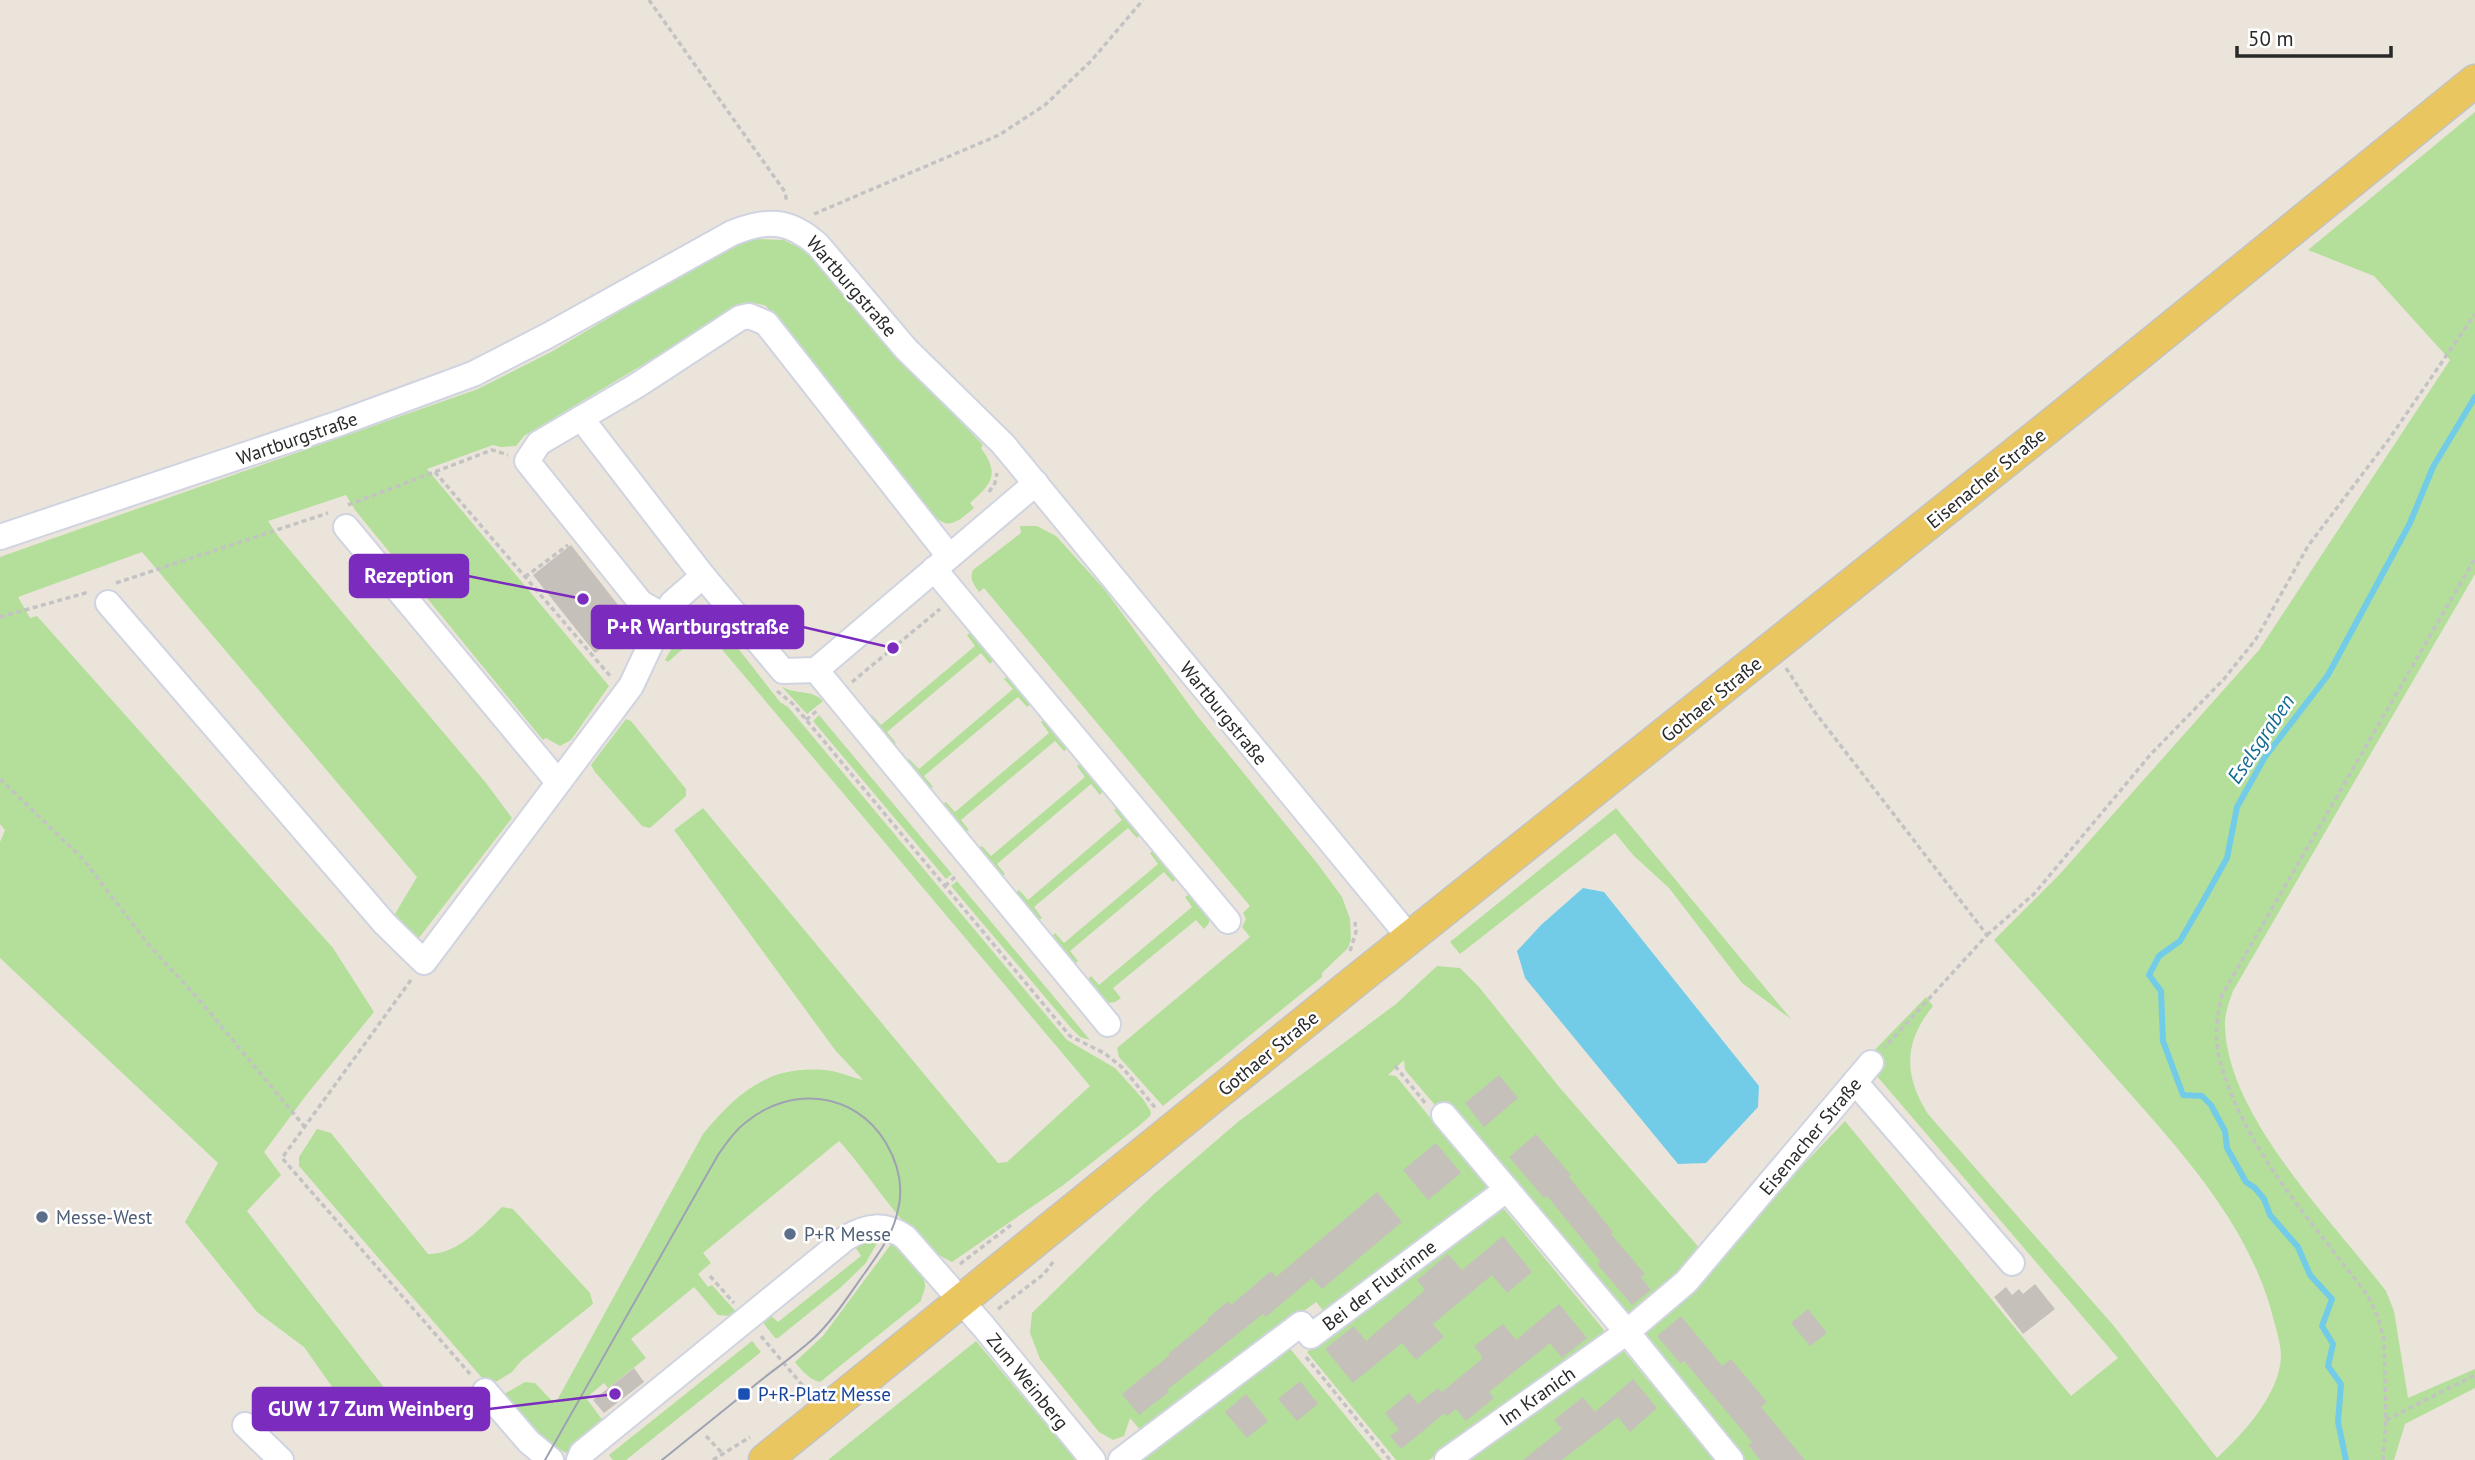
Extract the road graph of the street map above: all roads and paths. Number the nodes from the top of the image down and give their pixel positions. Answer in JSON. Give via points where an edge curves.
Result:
{"nodes":[{"id":1,"x":649,"y":0,"type":"edge"},
{"id":2,"x":1143,"y":0,"type":"edge"},
{"id":3,"x":2475,"y":81,"type":"edge"},
{"id":4,"x":791,"y":226,"type":"junction"},
{"id":5,"x":2475,"y":313,"type":"edge"},
{"id":6,"x":581,"y":418,"type":"junction"},
{"id":7,"x":527,"y":461,"type":"junction"},
{"id":8,"x":995,"y":463,"type":"dead end"},
{"id":9,"x":435,"y":472,"type":"junction"},
{"id":10,"x":1035,"y":483,"type":"junction"},
{"id":11,"x":987,"y":494,"type":"dead end"},
{"id":12,"x":341,"y":515,"type":"junction"},
{"id":13,"x":585,"y":531,"type":"junction"},
{"id":14,"x":0,"y":537,"type":"edge"},
{"id":15,"x":2475,"y":558,"type":"edge"},
{"id":16,"x":942,"y":562,"type":"junction"},
{"id":17,"x":703,"y":576,"type":"junction"},
{"id":18,"x":525,"y":578,"type":"junction"},
{"id":19,"x":106,"y":592,"type":"junction"},
{"id":20,"x":957,"y":595,"type":"junction"},
{"id":21,"x":664,"y":616,"type":"junction"},
{"id":22,"x":0,"y":617,"type":"edge"},
{"id":23,"x":1773,"y":649,"type":"junction"},
{"id":24,"x":816,"y":670,"type":"junction"},
{"id":25,"x":616,"y":683,"type":"dead end"},
{"id":26,"x":775,"y":689,"type":"dead end"},
{"id":27,"x":836,"y":695,"type":"junction"},
{"id":28,"x":806,"y":720,"type":"junction"},
{"id":29,"x":0,"y":779,"type":"edge"},
{"id":30,"x":558,"y":782,"type":"junction"},
{"id":31,"x":1228,"y":921,"type":"dead end"},
{"id":32,"x":1987,"y":935,"type":"junction"},
{"id":33,"x":1410,"y":938,"type":"junction"},
{"id":34,"x":424,"y":962,"type":"junction"},
{"id":35,"x":1108,"y":1024,"type":"dead end"},
{"id":36,"x":1871,"y":1063,"type":"joint"},
{"id":37,"x":1395,"y":1066,"type":"dead end"},
{"id":38,"x":1855,"y":1082,"type":"junction"},
{"id":39,"x":1161,"y":1114,"type":"dead end"},
{"id":40,"x":1444,"y":1115,"type":"joint"},
{"id":41,"x":304,"y":1126,"type":"junction"},
{"id":42,"x":1506,"y":1190,"type":"junction"},
{"id":43,"x":2012,"y":1263,"type":"dead end"},
{"id":44,"x":962,"y":1302,"type":"junction"},
{"id":45,"x":1627,"y":1332,"type":"junction"},
{"id":46,"x":1311,"y":1336,"type":"junction"},
{"id":47,"x":2475,"y":1375,"type":"edge"},
{"id":48,"x":485,"y":1391,"type":"joint"},
{"id":49,"x":2386,"y":1420,"type":"junction"},
{"id":50,"x":245,"y":1425,"type":"dead end"},
{"id":51,"x":706,"y":1436,"type":"dead end"},
{"id":52,"x":722,"y":1453,"type":"dead end"},
{"id":53,"x":281,"y":1460,"type":"edge"},
{"id":54,"x":551,"y":1460,"type":"edge"},
{"id":55,"x":579,"y":1460,"type":"edge"},
{"id":56,"x":765,"y":1460,"type":"edge"},
{"id":57,"x":1093,"y":1460,"type":"edge"},
{"id":58,"x":1121,"y":1460,"type":"edge"},
{"id":59,"x":1390,"y":1460,"type":"edge"},
{"id":60,"x":1447,"y":1460,"type":"edge"},
{"id":61,"x":1731,"y":1460,"type":"edge"},
{"id":62,"x":2383,"y":1460,"type":"edge"}],
"edges":[{"from":1,"to":4,"type":"path","via":[[785,192]]},
{"from":2,"to":4,"type":"path","via":[[1091,61],[1045,105],[999,135]]},
{"from":3,"to":23,"type":"main road","name":"Eisenacher Straße"},
{"from":4,"to":10,"type":"street","name":"Wartburgstraße","via":[[818,245],[906,349],[1003,444]]},
{"from":4,"to":14,"type":"street","name":"Wartburgstraße","via":[[750,226],[732,233],[473,374]]},
{"from":5,"to":32,"type":"path","name":"Eisenacher Straße","via":[[2389,439],[2308,546],[2256,639],[2151,754],[2034,894]]},
{"from":6,"to":7,"type":"street","via":[[539,443]]},
{"from":6,"to":16,"type":"street","via":[[740,318],[758,318]]},
{"from":6,"to":17,"type":"street"},
{"from":7,"to":9,"type":"path","via":[[492,450]]},
{"from":7,"to":13,"type":"street"},
{"from":8,"to":11,"type":"path","via":[[997,475]]},
{"from":9,"to":12,"type":"path"},
{"from":9,"to":18,"type":"path"},
{"from":10,"to":16,"type":"street"},
{"from":10,"to":33,"type":"street","name":"Wartburgstraße"},
{"from":12,"to":19,"type":"path"},
{"from":12,"to":30,"type":"street"},
{"from":13,"to":18,"type":"path"},
{"from":13,"to":21,"type":"street","via":[[641,603]]},
{"from":15,"to":49,"type":"path","via":[[2222,995],[2215,1022],[2218,1055],[2251,1134],[2368,1296],[2378,1317],[2384,1339]]},
{"from":16,"to":20,"type":"street"},
{"from":16,"to":24,"type":"street"},
{"from":17,"to":21,"type":"street"},
{"from":17,"to":24,"type":"street","via":[[783,671]]},
{"from":18,"to":25,"type":"path"},
{"from":19,"to":22,"type":"path"},
{"from":19,"to":34,"type":"street","via":[[385,924]]},
{"from":20,"to":27,"type":"path"},
{"from":20,"to":31,"type":"street"},
{"from":21,"to":30,"type":"street","via":[[631,686]]},
{"from":23,"to":32,"type":"path","via":[[1815,711]]},
{"from":23,"to":33,"type":"main road","name":"Gothaer Straße"},
{"from":24,"to":27,"type":"street"},
{"from":26,"to":28,"type":"path"},
{"from":27,"to":28,"type":"path"},
{"from":27,"to":35,"type":"street"},
{"from":28,"to":39,"type":"path","via":[[1070,1036],[1123,1068]]},
{"from":29,"to":41,"type":"path","via":[[83,859],[148,944]]},
{"from":30,"to":34,"type":"street"},
{"from":32,"to":36,"type":"path","name":"Eisenacher Straße"},
{"from":33,"to":44,"type":"main road","name":"Gothaer Straße"},
{"from":34,"to":41,"type":"path"},
{"from":36,"to":38,"type":"street","name":"Eisenacher Straße"},
{"from":37,"to":40,"type":"path","via":[[1434,1114]]},
{"from":38,"to":43,"type":"street"},
{"from":38,"to":45,"type":"street","name":"Eisenacher Straße","via":[[1686,1282]]},
{"from":40,"to":42,"type":"street"},
{"from":41,"to":48,"type":"path","via":[[282,1158]]},
{"from":42,"to":45,"type":"street"},
{"from":42,"to":46,"type":"street","name":"Bei der Flutrinne"},
{"from":44,"to":55,"type":"street","name":"Zum Weinberg","via":[[905,1237],[877,1226],[860,1229],[602,1436]]},
{"from":44,"to":56,"type":"main road","name":"Gothaer Straße"},
{"from":44,"to":57,"type":"street","name":"Zum Weinberg"},
{"from":45,"to":60,"type":"street","name":"Im Kranich"},
{"from":45,"to":61,"type":"street"},
{"from":46,"to":58,"type":"street","name":"Bei der Flutrinne","via":[[1301,1324]]},
{"from":46,"to":59,"type":"path","via":[[1303,1354]]},
{"from":47,"to":49,"type":"path"},
{"from":48,"to":54,"type":"street"},
{"from":49,"to":62,"type":"path"},
{"from":50,"to":53,"type":"street"},
{"from":51,"to":52,"type":"path"}]}
